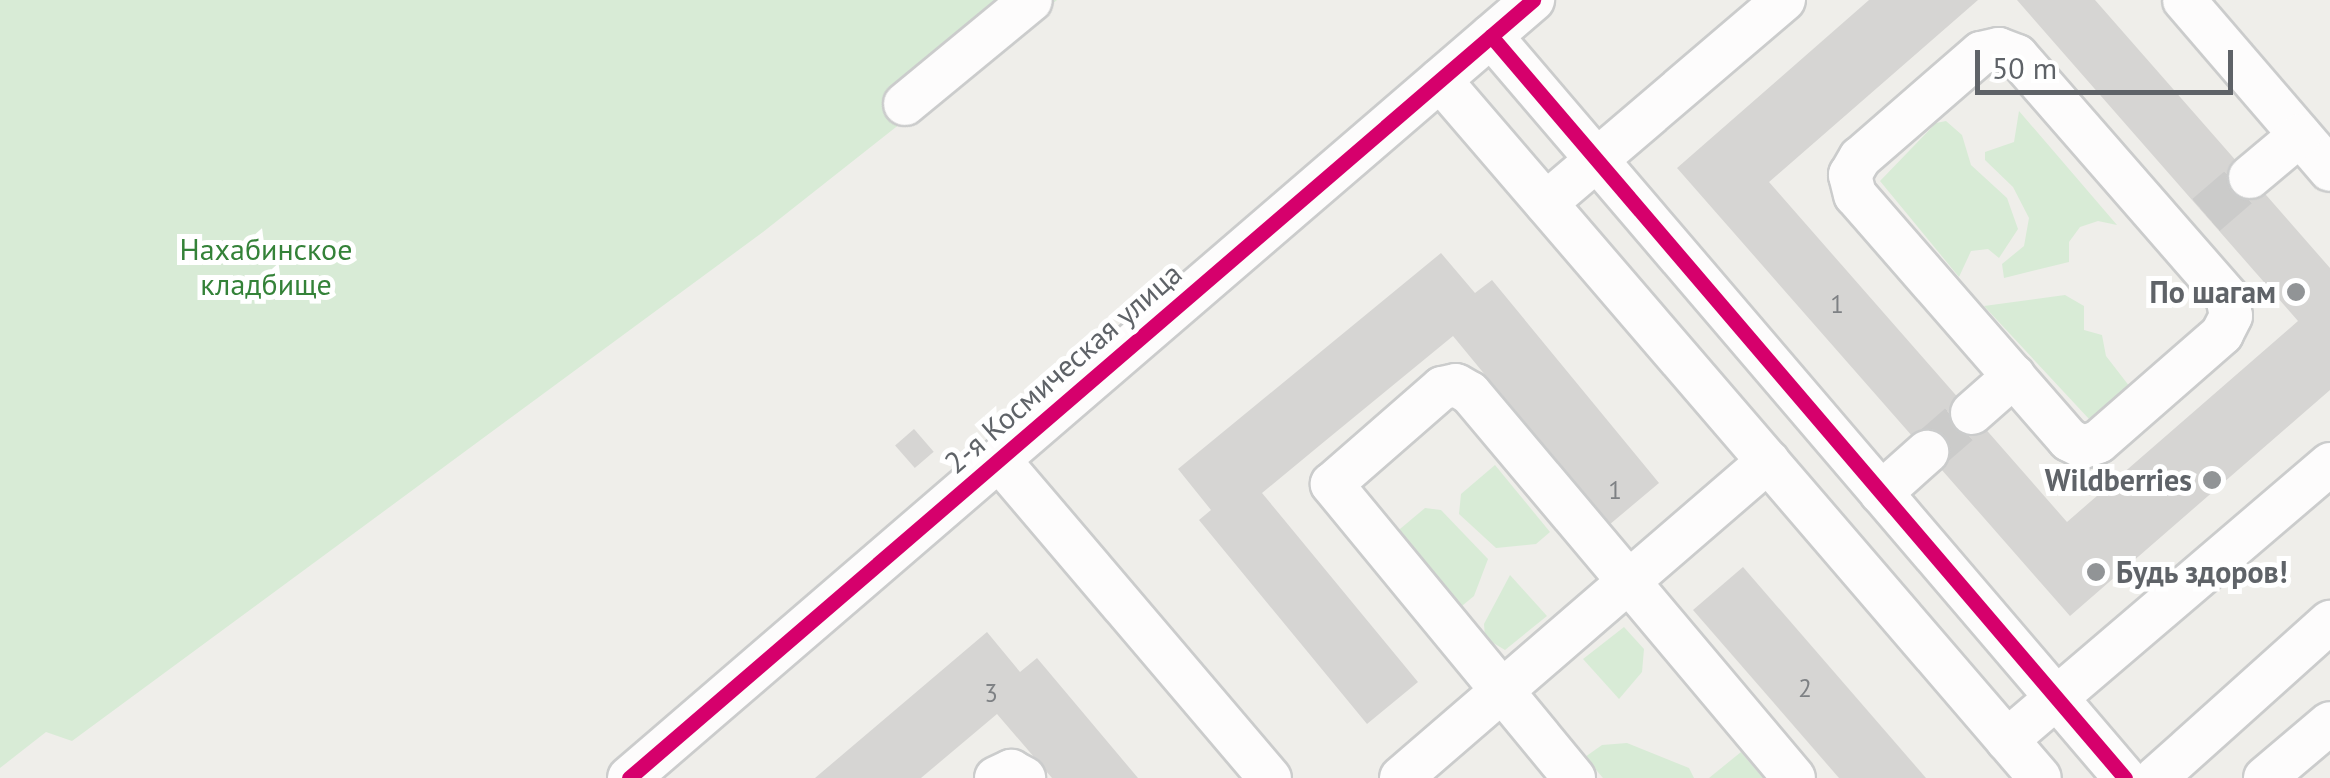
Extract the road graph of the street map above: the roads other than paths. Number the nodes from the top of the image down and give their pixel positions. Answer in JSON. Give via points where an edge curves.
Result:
{"nodes":[{"id":1,"x":1031,"y":0,"type":"edge"},
{"id":2,"x":1533,"y":0,"type":"edge"},
{"id":3,"x":1784,"y":0,"type":"edge"},
{"id":4,"x":2184,"y":0,"type":"edge"},
{"id":5,"x":1491,"y":36,"type":"junction"},
{"id":6,"x":1440,"y":80,"type":"junction"},
{"id":7,"x":905,"y":104,"type":"dead end"},
{"id":8,"x":2300,"y":134,"type":"junction"},
{"id":9,"x":1596,"y":160,"type":"junction"},
{"id":10,"x":2330,"y":170,"type":"edge"},
{"id":11,"x":2250,"y":177,"type":"tunnel mouth"},
{"id":12,"x":1546,"y":203,"type":"junction"},
{"id":13,"x":2014,"y":376,"type":"junction"},
{"id":14,"x":1972,"y":413,"type":"tunnel mouth"},
{"id":15,"x":1927,"y":452,"type":"tunnel mouth"},
{"id":16,"x":999,"y":460,"type":"junction"},
{"id":17,"x":1768,"y":462,"type":"junction"},
{"id":18,"x":2330,"y":464,"type":"edge"},
{"id":19,"x":1881,"y":492,"type":"junction"},
{"id":20,"x":1629,"y":582,"type":"junction"},
{"id":21,"x":2330,"y":622,"type":"edge"},
{"id":22,"x":1501,"y":691,"type":"junction"},
{"id":23,"x":2056,"y":698,"type":"junction"},
{"id":24,"x":2330,"y":723,"type":"edge"},
{"id":25,"x":2007,"y":740,"type":"junction"},
{"id":26,"x":629,"y":778,"type":"edge"},
{"id":27,"x":996,"y":778,"type":"edge"},
{"id":28,"x":1024,"y":778,"type":"edge"},
{"id":29,"x":1270,"y":778,"type":"edge"},
{"id":30,"x":1401,"y":778,"type":"edge"},
{"id":31,"x":1574,"y":778,"type":"edge"},
{"id":32,"x":1794,"y":778,"type":"edge"},
{"id":33,"x":2040,"y":778,"type":"edge"},
{"id":34,"x":2125,"y":778,"type":"edge"},
{"id":35,"x":2156,"y":778,"type":"edge"},
{"id":36,"x":2265,"y":778,"type":"edge"}],
"edges":[{"from":1,"to":7,"type":"street"},
{"from":2,"to":5,"type":"street","name":"2-я Космическая улица"},
{"from":3,"to":9,"type":"street"},
{"from":4,"to":8,"type":"street"},
{"from":5,"to":6,"type":"street","name":"2-я Космическая улица"},
{"from":5,"to":9,"type":"street"},
{"from":6,"to":12,"type":"street"},
{"from":6,"to":16,"type":"street","name":"2-я Космическая улица"},
{"from":8,"to":10,"type":"street"},
{"from":8,"to":11,"type":"street"},
{"from":9,"to":12,"type":"street"},
{"from":9,"to":19,"type":"street"},
{"from":12,"to":17,"type":"street"},
{"from":13,"to":13,"type":"street","via":[[2083,448],[2222,334],[2231,316],[2192,227],[2016,56],[1999,49],[1981,53],[1860,158],[1850,175],[1855,195]]},
{"from":13,"to":14,"type":"street"},
{"from":15,"to":19,"type":"street"},
{"from":16,"to":26,"type":"street","name":"2-я Космическая улица"},
{"from":16,"to":29,"type":"street"},
{"from":17,"to":20,"type":"street"},
{"from":17,"to":25,"type":"street"},
{"from":18,"to":23,"type":"street"},
{"from":19,"to":23,"type":"street"},
{"from":20,"to":22,"type":"street"},
{"from":20,"to":22,"type":"street","via":[[1470,393],[1456,385],[1442,388],[1338,473],[1336,494]]},
{"from":20,"to":32,"type":"street"},
{"from":21,"to":35,"type":"street"},
{"from":22,"to":30,"type":"street"},
{"from":22,"to":31,"type":"street"},
{"from":23,"to":25,"type":"street"},
{"from":23,"to":34,"type":"street"},
{"from":24,"to":36,"type":"street"},
{"from":25,"to":33,"type":"street"},
{"from":27,"to":28,"type":"street","via":[[1011,771]]}]}
